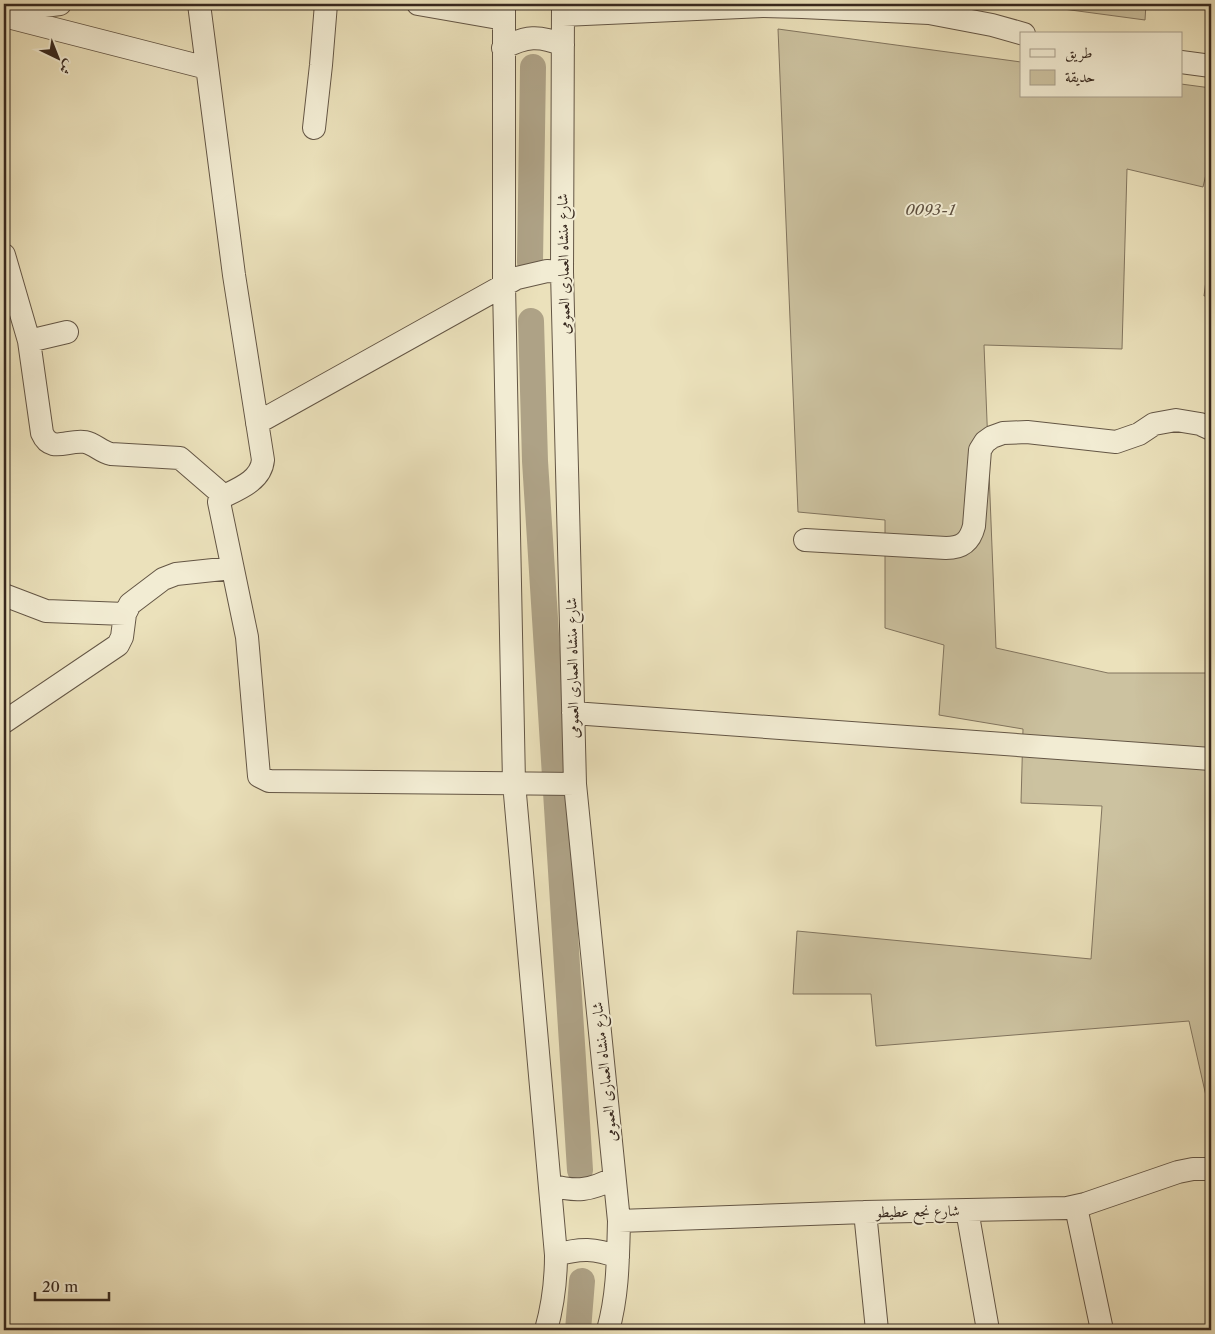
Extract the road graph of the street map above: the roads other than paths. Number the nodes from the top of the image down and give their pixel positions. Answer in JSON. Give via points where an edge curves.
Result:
{"nodes":[{"id":1,"x":56,"y":4,"type":"edge"},
{"id":2,"x":60,"y":4,"type":"edge"},
{"id":3,"x":199,"y":4,"type":"edge"},
{"id":4,"x":326,"y":4,"type":"edge"},
{"id":5,"x":418,"y":4,"type":"edge"},
{"id":6,"x":563,"y":9,"type":"edge"},
{"id":7,"x":4,"y":11,"type":"edge"},
{"id":8,"x":504,"y":12,"type":"edge"},
{"id":9,"x":4,"y":16,"type":"edge"},
{"id":10,"x":1020,"y":33,"type":"edge"},
{"id":11,"x":563,"y":45,"type":"junction"},
{"id":12,"x":503,"y":48,"type":"junction"},
{"id":13,"x":1182,"y":62,"type":"edge"},
{"id":14,"x":1211,"y":66,"type":"edge"},
{"id":15,"x":207,"y":68,"type":"junction"},
{"id":16,"x":314,"y":128,"type":"dead end"},
{"id":17,"x":4,"y":255,"type":"edge"},
{"id":18,"x":562,"y":272,"type":"junction"},
{"id":19,"x":504,"y":285,"type":"junction"},
{"id":20,"x":67,"y":332,"type":"dead end"},
{"id":21,"x":29,"y":341,"type":"junction"},
{"id":22,"x":257,"y":423,"type":"junction"},
{"id":23,"x":1211,"y":429,"type":"edge"},
{"id":24,"x":224,"y":496,"type":"junction"},
{"id":25,"x":805,"y":540,"type":"dead end"},
{"id":26,"x":232,"y":568,"type":"junction"},
{"id":27,"x":4,"y":595,"type":"edge"},
{"id":28,"x":126,"y":614,"type":"junction"},
{"id":29,"x":573,"y":713,"type":"junction"},
{"id":30,"x":4,"y":722,"type":"edge"},
{"id":31,"x":1211,"y":759,"type":"edge"},
{"id":32,"x":514,"y":783,"type":"junction"},
{"id":33,"x":575,"y":784,"type":"junction"},
{"id":34,"x":1211,"y":1168,"type":"edge"},
{"id":35,"x":614,"y":1178,"type":"junction"},
{"id":36,"x":550,"y":1185,"type":"junction"},
{"id":37,"x":1076,"y":1207,"type":"junction"},
{"id":38,"x":967,"y":1210,"type":"junction"},
{"id":39,"x":865,"y":1212,"type":"junction"},
{"id":40,"x":619,"y":1221,"type":"junction"},
{"id":41,"x":556,"y":1255,"type":"junction"},
{"id":42,"x":618,"y":1257,"type":"junction"},
{"id":43,"x":546,"y":1330,"type":"edge"},
{"id":44,"x":608,"y":1330,"type":"edge"},
{"id":45,"x":877,"y":1330,"type":"edge"},
{"id":46,"x":988,"y":1330,"type":"edge"},
{"id":47,"x":1102,"y":1330,"type":"edge"}],
"edges":[{"from":1,"to":2,"type":"street"},
{"from":1,"to":7,"type":"street"},
{"from":3,"to":15,"type":"street"},
{"from":4,"to":16,"type":"street"},
{"from":5,"to":8,"type":"street"},
{"from":6,"to":10,"type":"street","via":[[802,7],[929,14]]},
{"from":6,"to":11,"type":"street","name":"شارع منشاه العمارى العمومى"},
{"from":8,"to":12,"type":"street"},
{"from":9,"to":15,"type":"street"},
{"from":11,"to":12,"type":"street","via":[[532,37]]},
{"from":11,"to":18,"type":"street","name":"شارع منشاه العمارى العمومى"},
{"from":12,"to":19,"type":"street"},
{"from":13,"to":14,"type":"street"},
{"from":15,"to":22,"type":"street"},
{"from":17,"to":21,"type":"street"},
{"from":18,"to":19,"type":"street","via":[[532,274]]},
{"from":18,"to":29,"type":"street","name":"شارع منشاه العمارى العمومى"},
{"from":19,"to":22,"type":"street"},
{"from":19,"to":32,"type":"street"},
{"from":20,"to":21,"type":"street"},
{"from":21,"to":24,"type":"street","via":[[45,440],[52,444],[86,442],[111,454],[180,458]]},
{"from":22,"to":24,"type":"street","via":[[263,460],[259,474]]},
{"from":23,"to":25,"type":"street","via":[[1176,420],[1154,424],[1139,434],[1116,442],[1027,432],[1003,433],[985,442],[980,450],[974,526],[971,537],[964,544],[946,548]]},
{"from":24,"to":26,"type":"street","via":[[220,498],[219,506]]},
{"from":26,"to":28,"type":"street","via":[[172,574],[130,604]]},
{"from":26,"to":32,"type":"street","via":[[247,638],[258,771],[264,780]]},
{"from":27,"to":28,"type":"street","via":[[46,612]]},
{"from":28,"to":30,"type":"street","via":[[118,645]]},
{"from":29,"to":31,"type":"street"},
{"from":29,"to":33,"type":"street","name":"شارع منشاه العمارى العمومى"},
{"from":32,"to":33,"type":"street"},
{"from":32,"to":36,"type":"street"},
{"from":33,"to":35,"type":"street","name":"شارع منشاه العمارى العمومى"},
{"from":34,"to":37,"type":"street","name":"شارع نجع عطيطو","via":[[1178,1172]]},
{"from":35,"to":36,"type":"street","via":[[583,1190],[566,1190]]},
{"from":35,"to":40,"type":"street","name":"شارع منشاه العمارى العمومى"},
{"from":36,"to":41,"type":"street"},
{"from":37,"to":38,"type":"street","name":"شارع نجع عطيطو"},
{"from":37,"to":47,"type":"street"},
{"from":38,"to":39,"type":"street","name":"شارع نجع عطيطو"},
{"from":38,"to":46,"type":"street"},
{"from":39,"to":40,"type":"street","name":"شارع نجع عطيطو"},
{"from":39,"to":45,"type":"street"},
{"from":40,"to":42,"type":"street","name":"شارع منشاه العمارى العمومى"},
{"from":41,"to":42,"type":"street","via":[[588,1249]]},
{"from":41,"to":43,"type":"street","via":[[556,1284]]},
{"from":42,"to":44,"type":"street","name":"شارع منشاه العمارى العمومى"}]}
